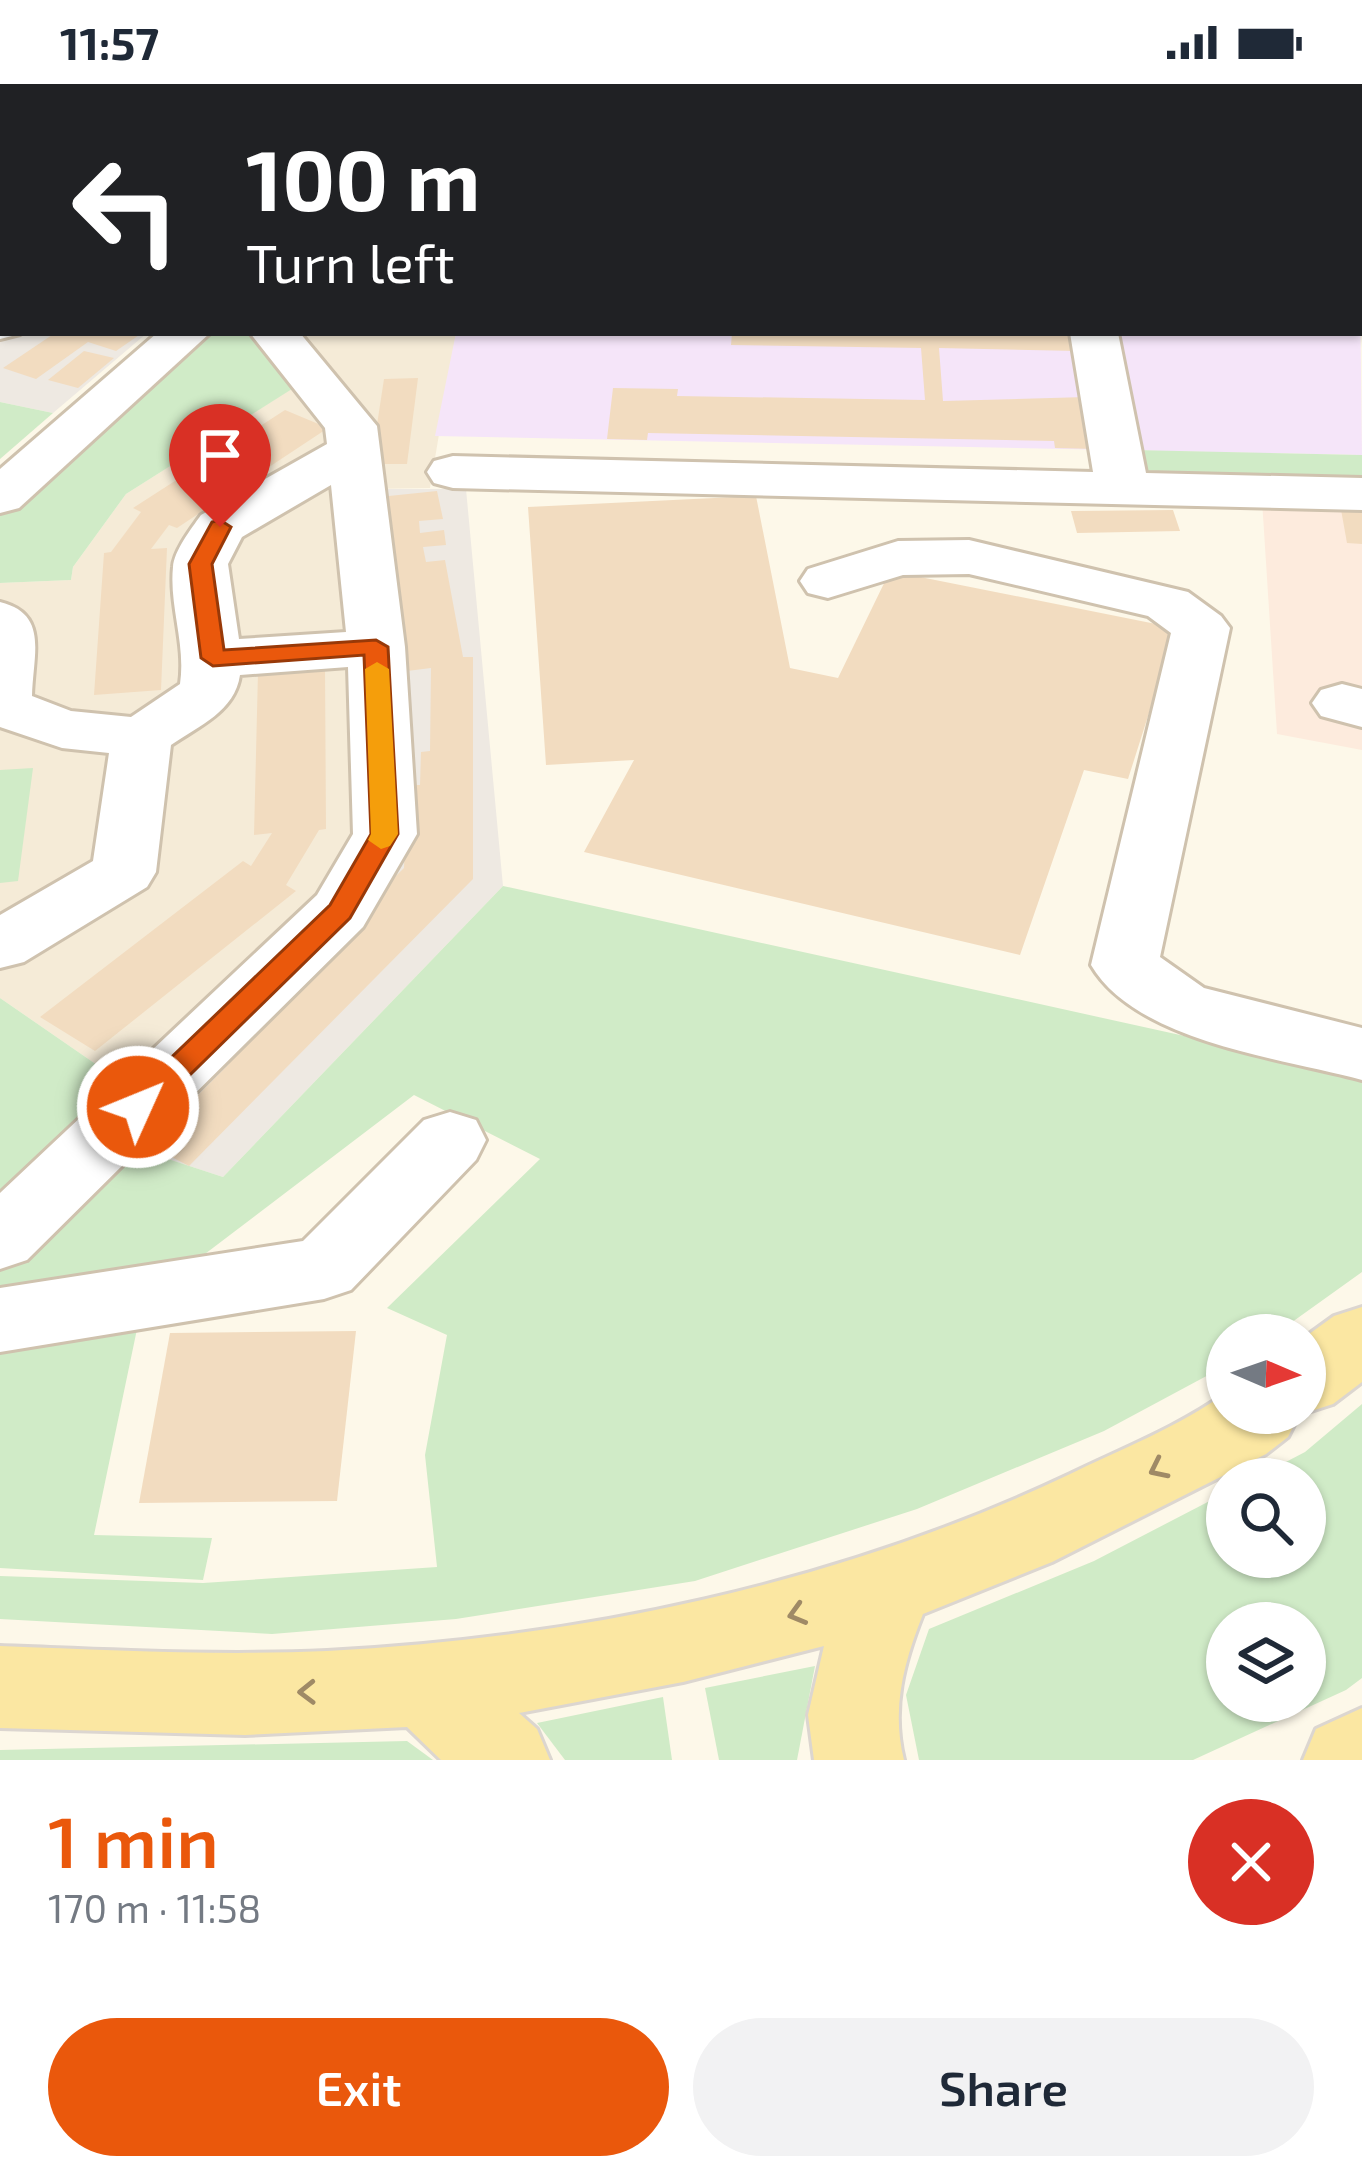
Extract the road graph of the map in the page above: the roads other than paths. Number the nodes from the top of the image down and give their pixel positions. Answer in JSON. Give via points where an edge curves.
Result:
{"nodes":[{"id":1,"x":183,"y":336,"type":"edge"},
{"id":2,"x":276,"y":336,"type":"edge"},
{"id":3,"x":1095,"y":336,"type":"edge"},
{"id":4,"x":353,"y":451,"type":"junction"},
{"id":5,"x":454,"y":472,"type":"dead end"},
{"id":6,"x":1122,"y":488,"type":"junction"},
{"id":7,"x":1362,"y":494,"type":"edge"},
{"id":8,"x":0,"y":497,"type":"edge"},
{"id":9,"x":828,"y":581,"type":"dead end"},
{"id":10,"x":0,"y":619,"type":"edge"},
{"id":11,"x":376,"y":647,"type":"junction"},
{"id":12,"x":213,"y":658,"type":"junction"},
{"id":13,"x":142,"y":737,"type":"junction"},
{"id":14,"x":0,"y":945,"type":"edge"},
{"id":15,"x":1362,"y":1054,"type":"edge"},
{"id":16,"x":450,"y":1140,"type":"dead end"},
{"id":17,"x":0,"y":1239,"type":"edge"},
{"id":18,"x":0,"y":1320,"type":"edge"},
{"id":19,"x":1362,"y":1339,"type":"edge"},
{"id":20,"x":1326,"y":1365,"type":"edge"},
{"id":21,"x":1229,"y":1434,"type":"edge"},
{"id":22,"x":892,"y":1586,"type":"junction"},
{"id":23,"x":424,"y":1685,"type":"junction"},
{"id":24,"x":0,"y":1688,"type":"edge"},
{"id":25,"x":1362,"y":1751,"type":"edge"},
{"id":26,"x":505,"y":1760,"type":"edge"},
{"id":27,"x":859,"y":1760,"type":"edge"},
{"id":28,"x":1348,"y":1760,"type":"edge"}],
"edges":[{"from":1,"to":8,"type":"street"},
{"from":2,"to":4,"type":"street","via":[[351,426]]},
{"from":3,"to":6,"type":"street"},
{"from":4,"to":11,"type":"street"},
{"from":4,"to":12,"type":"street","via":[[220,527],[200,564]]},
{"from":5,"to":6,"type":"street"},
{"from":6,"to":7,"type":"street"},
{"from":9,"to":15,"type":"street","via":[[898,558],[968,557],[1168,604],[1201,628],[1125,965],[1182,1007]]},
{"from":10,"to":13,"type":"street","via":[[2,706],[62,729]]},
{"from":11,"to":12,"type":"street"},
{"from":11,"to":17,"type":"street","via":[[385,834],[340,911]]},
{"from":12,"to":13,"type":"street","via":[[208,692]]},
{"from":13,"to":14,"type":"street","via":[[124,872]]},
{"from":16,"to":18,"type":"street","via":[[324,1268]]},
{"from":19,"to":20,"type":"main road"},
{"from":21,"to":22,"type":"main road","one_way":true,"via":[[1045,1526]]},
{"from":22,"to":23,"type":"main road","one_way":true,"via":[[689,1638]]},
{"from":22,"to":27,"type":"main road","via":[[853,1700]]},
{"from":23,"to":24,"type":"main road","one_way":true,"via":[[219,1694]]},
{"from":23,"to":26,"type":"main road"},
{"from":25,"to":28,"type":"main road"}]}
